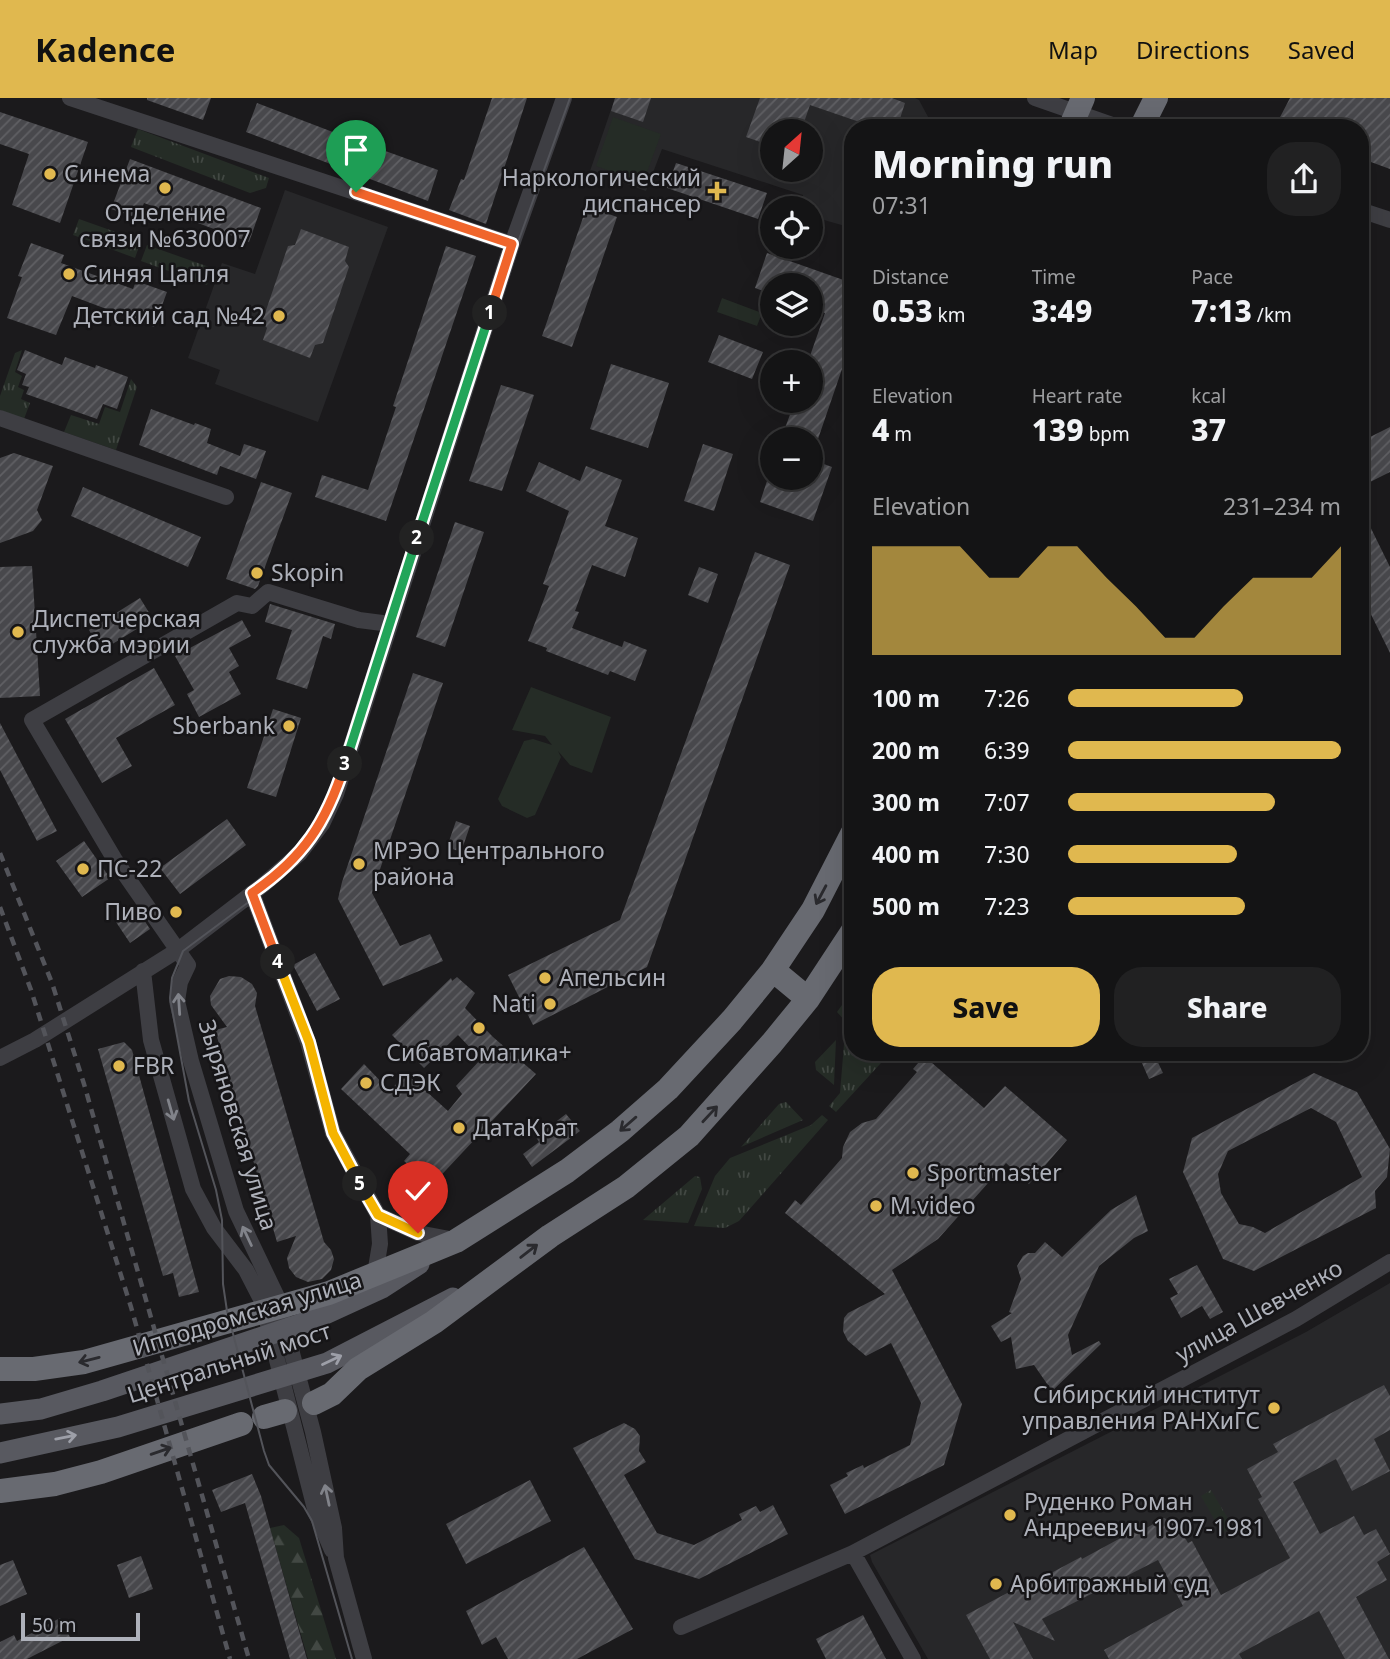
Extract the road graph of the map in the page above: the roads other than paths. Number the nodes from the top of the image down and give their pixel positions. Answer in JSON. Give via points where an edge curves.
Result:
{"nodes":[{"id":1,"x":70,"y":98,"type":"edge"},
{"id":2,"x":565,"y":98,"type":"edge"},
{"id":3,"x":1035,"y":98,"type":"edge"},
{"id":4,"x":1083,"y":98,"type":"edge"},
{"id":5,"x":1156,"y":98,"type":"edge"},
{"id":6,"x":1074,"y":119,"type":"edge"},
{"id":7,"x":1095,"y":119,"type":"edge"},
{"id":8,"x":1146,"y":119,"type":"edge"},
{"id":9,"x":1369,"y":213,"type":"edge"},
{"id":10,"x":1390,"y":220,"type":"edge"},
{"id":11,"x":512,"y":244,"type":"junction"},
{"id":12,"x":0,"y":418,"type":"edge"},
{"id":13,"x":226,"y":497,"type":"dead end"},
{"id":14,"x":390,"y":624,"type":"junction"},
{"id":15,"x":844,"y":850,"type":"edge"},
{"id":16,"x":252,"y":893,"type":"junction"},
{"id":17,"x":844,"y":944,"type":"edge"},
{"id":18,"x":178,"y":950,"type":"junction"},
{"id":19,"x":773,"y":970,"type":"junction"},
{"id":20,"x":143,"y":971,"type":"junction"},
{"id":21,"x":808,"y":999,"type":"junction"},
{"id":22,"x":0,"y":1058,"type":"edge"},
{"id":23,"x":378,"y":1215,"type":"junction"},
{"id":24,"x":456,"y":1241,"type":"junction"},
{"id":25,"x":1390,"y":1262,"type":"edge"},
{"id":26,"x":501,"y":1273,"type":"junction"},
{"id":27,"x":366,"y":1279,"type":"junction"},
{"id":28,"x":270,"y":1299,"type":"junction"},
{"id":29,"x":0,"y":1369,"type":"edge"},
{"id":30,"x":314,"y":1403,"type":"dead end"},
{"id":31,"x":0,"y":1414,"type":"edge"},
{"id":32,"x":263,"y":1417,"type":"dead end"},
{"id":33,"x":0,"y":1452,"type":"edge"},
{"id":34,"x":0,"y":1491,"type":"edge"},
{"id":35,"x":853,"y":1553,"type":"junction"},
{"id":36,"x":681,"y":1627,"type":"dead end"},
{"id":37,"x":364,"y":1659,"type":"edge"},
{"id":38,"x":913,"y":1659,"type":"edge"}],
"edges":[{"from":1,"to":11,"type":"street"},
{"from":2,"to":11,"type":"street"},
{"from":3,"to":7,"type":"street"},
{"from":4,"to":6,"type":"highway"},
{"from":5,"to":8,"type":"highway"},
{"from":9,"to":10,"type":"street"},
{"from":11,"to":14,"type":"street"},
{"from":12,"to":13,"type":"street"},
{"from":14,"to":16,"type":"street","via":[[336,794],[321,824],[300,853]]},
{"from":14,"to":18,"type":"street","via":[[359,620],[268,592],[252,606],[237,603],[32,720],[115,860]]},
{"from":15,"to":19,"type":"highway","name":"Ипподромская улица","one_way":true,"via":[[813,910]]},
{"from":16,"to":18,"type":"street"},
{"from":16,"to":23,"type":"street","via":[[309,1042],[333,1133]]},
{"from":17,"to":21,"type":"highway"},
{"from":18,"to":20,"type":"street"},
{"from":28,"to":18,"type":"street","name":"Зыряновская улица","one_way":true,"via":[[236,1211],[191,1061],[177,1001],[188,965]]},
{"from":19,"to":21,"type":"highway"},
{"from":19,"to":24,"type":"highway","name":"Ипподромская улица","one_way":true,"via":[[668,1089],[620,1131],[567,1171]]},
{"from":20,"to":22,"type":"street"},
{"from":20,"to":28,"type":"street","name":"Зыряновская улица","one_way":true,"via":[[151,1040],[193,1189],[214,1228]]},
{"from":26,"to":21,"type":"highway","one_way":true,"via":[[626,1187],[690,1136]]},
{"from":23,"to":24,"type":"street","via":[[418,1233]]},
{"from":23,"to":27,"type":"street","via":[[376,1268]]},
{"from":24,"to":27,"type":"highway","name":"Ипподромская улица"},
{"from":24,"to":31,"type":"main road","name":"Центральный мост","via":[[382,1288],[310,1321],[102,1391],[41,1409]]},
{"from":25,"to":35,"type":"street","name":"улица Шевченко","via":[[1296,1319]]},
{"from":26,"to":30,"type":"highway"},
{"from":33,"to":26,"type":"main road","name":"Центральный мост","one_way":true,"via":[[118,1427],[327,1363]]},
{"from":27,"to":29,"type":"highway","name":"Ипподромская улица","one_way":true,"via":[[84,1362]]},
{"from":28,"to":37,"type":"street","name":"Зыряновская улица","via":[[334,1528],[336,1558]]},
{"from":34,"to":32,"type":"highway","one_way":true,"via":[[101,1472]]},
{"from":35,"to":36,"type":"street","name":"улица Шевченко"},
{"from":35,"to":38,"type":"street"}]}
